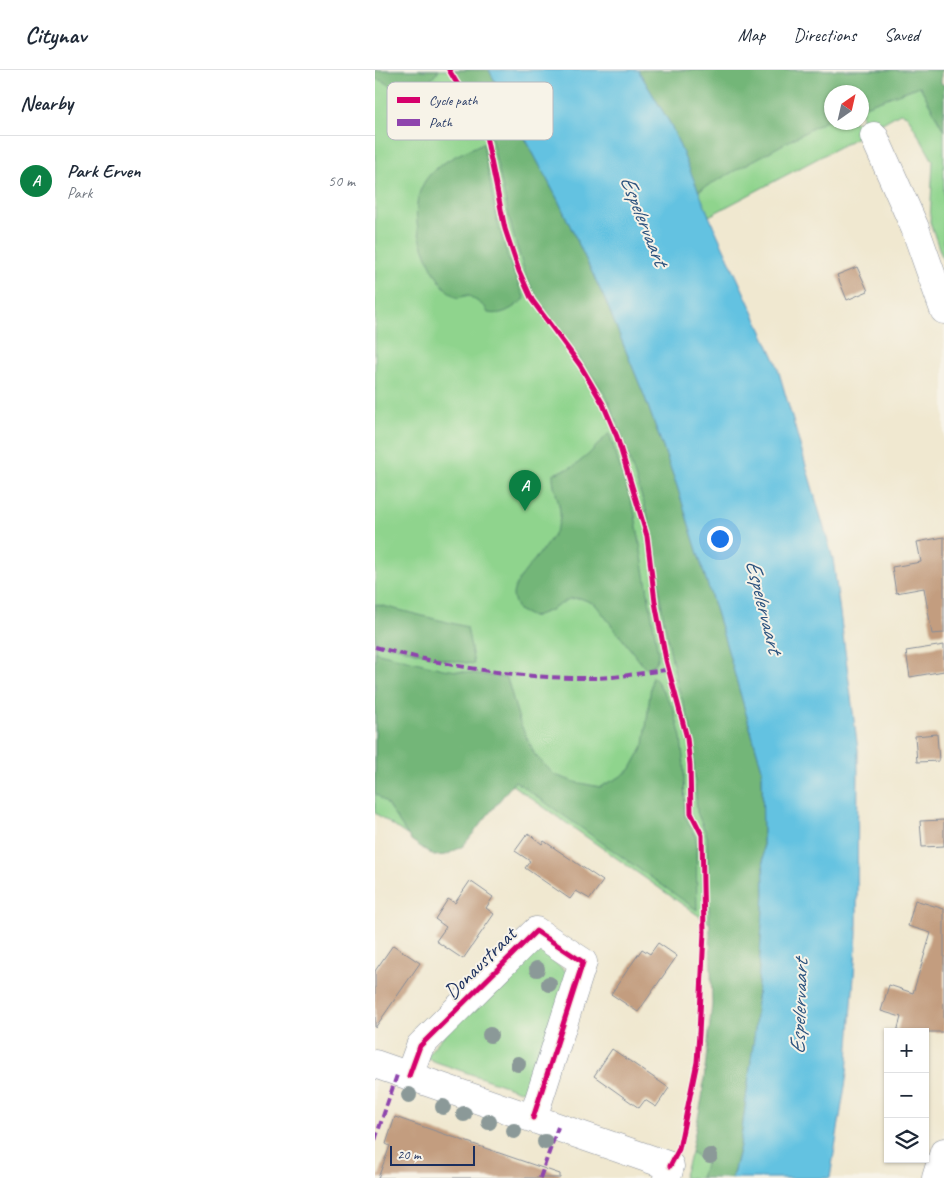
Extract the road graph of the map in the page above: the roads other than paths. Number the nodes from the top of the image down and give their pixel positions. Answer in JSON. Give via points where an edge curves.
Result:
{"nodes":[{"id":1,"x":874,"y":136,"type":"dead end"},
{"id":2,"x":944,"y":310,"type":"edge"},
{"id":3,"x":375,"y":1064,"type":"edge"},
{"id":4,"x":409,"y":1076,"type":"junction"},
{"id":5,"x":533,"y":1118,"type":"junction"},
{"id":6,"x":944,"y":1152,"type":"edge"},
{"id":7,"x":669,"y":1172,"type":"edge"},
{"id":8,"x":936,"y":1178,"type":"edge"}],
"edges":[{"from":1,"to":2,"type":"street","via":[[915,228]]},
{"from":3,"to":4,"type":"street"},
{"from":4,"to":5,"type":"street"},
{"from":4,"to":5,"type":"street","name":"Donaustraat","via":[[420,1046],[536,931],[583,962]]},
{"from":5,"to":7,"type":"street"},
{"from":6,"to":8,"type":"street"}]}
